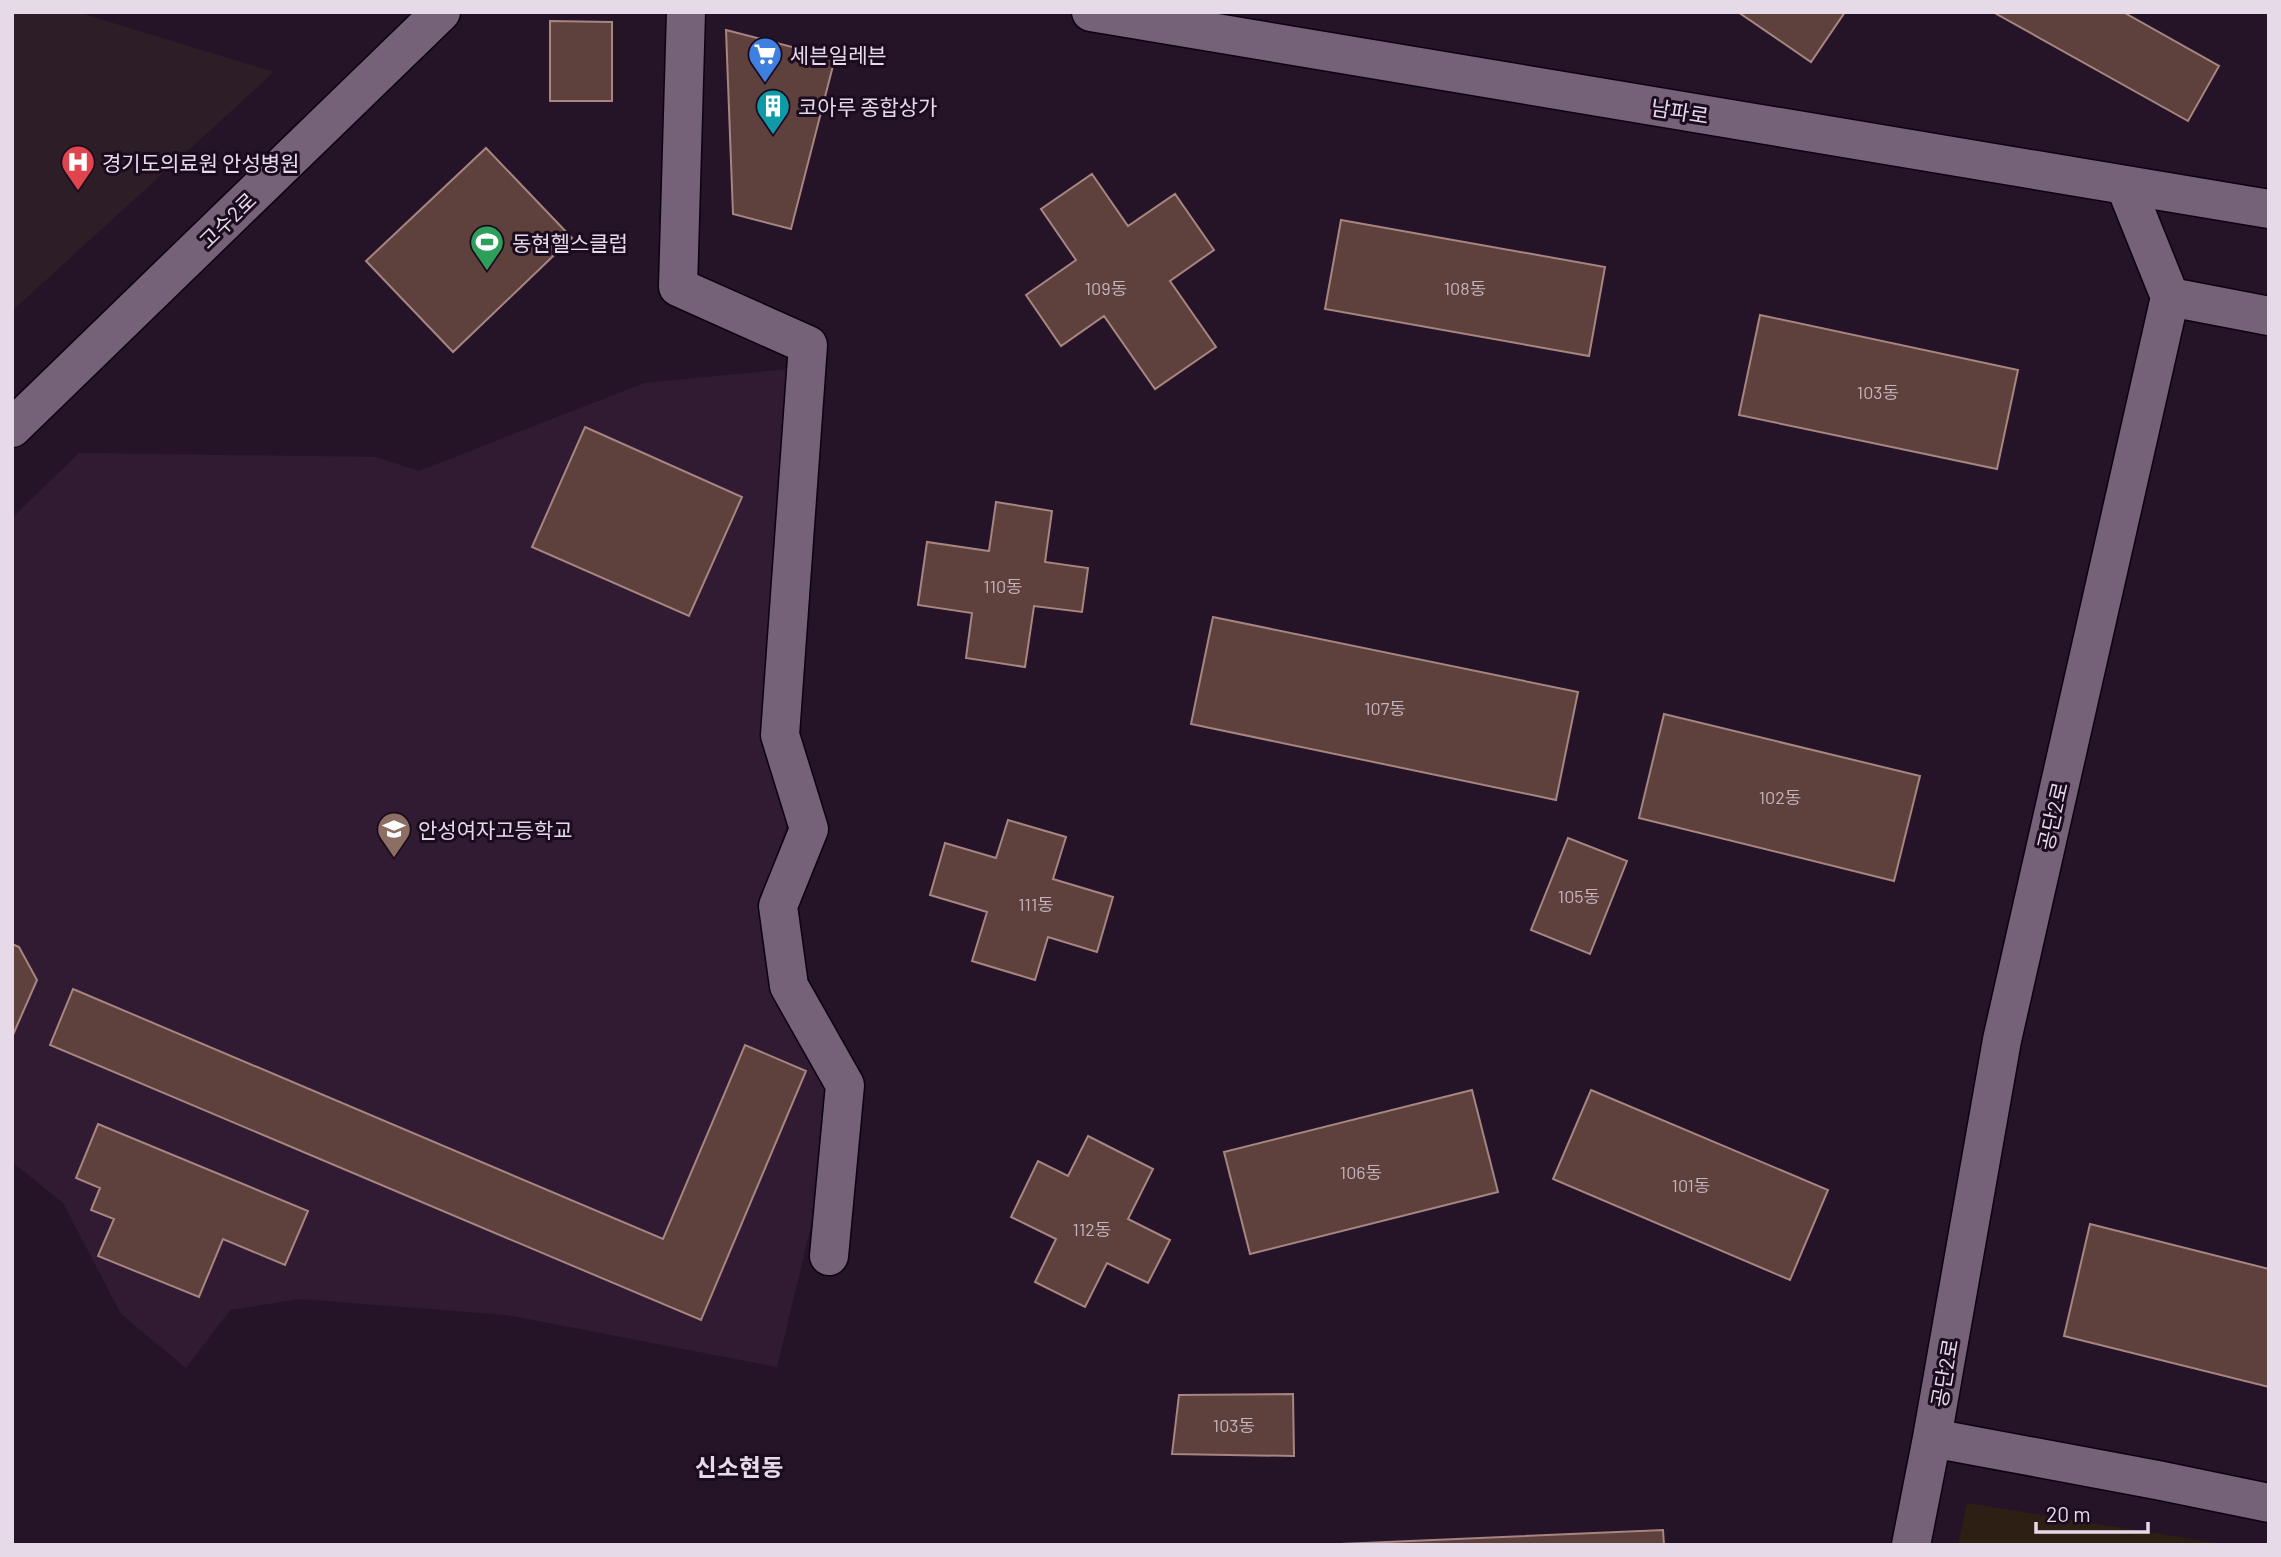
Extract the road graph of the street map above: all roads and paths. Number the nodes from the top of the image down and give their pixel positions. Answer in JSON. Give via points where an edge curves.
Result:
{"nodes":[{"id":1,"x":441,"y":12,"type":"edge"},
{"id":2,"x":686,"y":12,"type":"edge"},
{"id":3,"x":1091,"y":12,"type":"edge"},
{"id":4,"x":2125,"y":185,"type":"junction"},
{"id":5,"x":2269,"y":209,"type":"edge"},
{"id":6,"x":2170,"y":297,"type":"junction"},
{"id":7,"x":2269,"y":316,"type":"edge"},
{"id":8,"x":12,"y":428,"type":"edge"},
{"id":9,"x":829,"y":1256,"type":"dead end"},
{"id":10,"x":1932,"y":1438,"type":"junction"},
{"id":11,"x":2269,"y":1503,"type":"edge"},
{"id":12,"x":1912,"y":1545,"type":"edge"}],
"edges":[{"from":1,"to":8,"type":"street","name":"고수2로"},
{"from":2,"to":9,"type":"street","via":[[678,287],[808,345],[780,735],[809,829],[778,906],[789,985],[845,1085]]},
{"from":3,"to":4,"type":"street","name":"남파로"},
{"from":4,"to":5,"type":"street","name":"남파로"},
{"from":4,"to":6,"type":"street"},
{"from":6,"to":7,"type":"street"},
{"from":6,"to":10,"type":"street","name":"공단2로","via":[[2002,1040]]},
{"from":10,"to":11,"type":"street"},
{"from":10,"to":12,"type":"street","name":"공단2로"}]}
